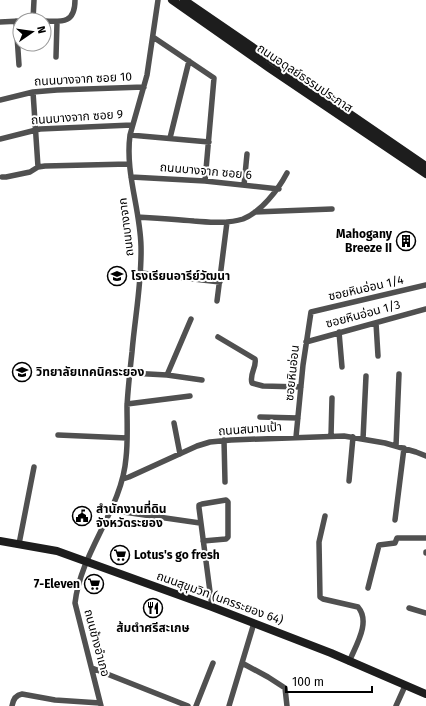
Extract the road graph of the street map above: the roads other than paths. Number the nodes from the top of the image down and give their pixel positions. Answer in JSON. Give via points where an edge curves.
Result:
{"nodes":[{"id":1,"x":34,"y":0,"type":"edge"},
{"id":2,"x":75,"y":0,"type":"edge"},
{"id":3,"x":158,"y":0,"type":"edge"},
{"id":4,"x":172,"y":0,"type":"edge"},
{"id":5,"x":184,"y":0,"type":"edge"},
{"id":6,"x":33,"y":12,"type":"edge"},
{"id":7,"x":12,"y":21,"type":"edge"},
{"id":8,"x":0,"y":22,"type":"edge"},
{"id":9,"x":52,"y":22,"type":"edge"},
{"id":10,"x":57,"y":22,"type":"junction"},
{"id":11,"x":153,"y":37,"type":"junction"},
{"id":12,"x":19,"y":52,"type":"edge"},
{"id":13,"x":56,"y":57,"type":"dead end"},
{"id":14,"x":189,"y":60,"type":"junction"},
{"id":15,"x":19,"y":66,"type":"dead end"},
{"id":16,"x":144,"y":87,"type":"junction"},
{"id":17,"x":33,"y":92,"type":"junction"},
{"id":18,"x":0,"y":100,"type":"edge"},
{"id":19,"x":349,"y":118,"type":"junction"},
{"id":20,"x":132,"y":124,"type":"junction"},
{"id":21,"x":36,"y":130,"type":"junction"},
{"id":22,"x":130,"y":135,"type":"junction"},
{"id":23,"x":170,"y":138,"type":"junction"},
{"id":24,"x":0,"y":139,"type":"edge"},
{"id":25,"x":209,"y":142,"type":"junction"},
{"id":26,"x":247,"y":154,"type":"dead end"},
{"id":27,"x":129,"y":164,"type":"junction"},
{"id":28,"x":426,"y":166,"type":"edge"},
{"id":29,"x":38,"y":167,"type":"junction"},
{"id":30,"x":287,"y":173,"type":"dead end"},
{"id":31,"x":426,"y":174,"type":"edge"},
{"id":32,"x":2,"y":177,"type":"dead end"},
{"id":33,"x":130,"y":177,"type":"junction"},
{"id":34,"x":205,"y":181,"type":"junction"},
{"id":35,"x":244,"y":185,"type":"junction"},
{"id":36,"x":279,"y":189,"type":"junction"},
{"id":37,"x":332,"y":209,"type":"dead end"},
{"id":38,"x":254,"y":212,"type":"junction"},
{"id":39,"x":138,"y":217,"type":"junction"},
{"id":40,"x":227,"y":222,"type":"junction"},
{"id":41,"x":141,"y":273,"type":"junction"},
{"id":42,"x":220,"y":282,"type":"junction"},
{"id":43,"x":426,"y":285,"type":"edge"},
{"id":44,"x":217,"y":301,"type":"dead end"},
{"id":45,"x":426,"y":308,"type":"edge"},
{"id":46,"x":311,"y":312,"type":"joint"},
{"id":47,"x":191,"y":319,"type":"dead end"},
{"id":48,"x":376,"y":323,"type":"junction"},
{"id":49,"x":339,"y":332,"type":"junction"},
{"id":50,"x":218,"y":337,"type":"dead end"},
{"id":51,"x":306,"y":342,"type":"junction"},
{"id":52,"x":378,"y":356,"type":"dead end"},
{"id":53,"x":342,"y":367,"type":"dead end"},
{"id":54,"x":130,"y":373,"type":"junction"},
{"id":55,"x":399,"y":374,"type":"dead end"},
{"id":56,"x":168,"y":376,"type":"junction"},
{"id":57,"x":366,"y":376,"type":"dead end"},
{"id":58,"x":202,"y":380,"type":"dead end"},
{"id":59,"x":301,"y":387,"type":"junction"},
{"id":60,"x":190,"y":396,"type":"dead end"},
{"id":61,"x":332,"y":398,"type":"dead end"},
{"id":62,"x":127,"y":404,"type":"junction"},
{"id":63,"x":260,"y":417,"type":"dead end"},
{"id":64,"x":298,"y":418,"type":"junction"},
{"id":65,"x":174,"y":423,"type":"dead end"},
{"id":66,"x":58,"y":434,"type":"dead end"},
{"id":67,"x":331,"y":436,"type":"junction"},
{"id":68,"x":296,"y":437,"type":"junction"},
{"id":69,"x":353,"y":437,"type":"junction"},
{"id":70,"x":127,"y":438,"type":"junction"},
{"id":71,"x":363,"y":439,"type":"junction"},
{"id":72,"x":224,"y":440,"type":"junction"},
{"id":73,"x":396,"y":446,"type":"junction"},
{"id":74,"x":404,"y":448,"type":"junction"},
{"id":75,"x":180,"y":454,"type":"junction"},
{"id":76,"x":426,"y":456,"type":"edge"},
{"id":77,"x":34,"y":467,"type":"dead end"},
{"id":78,"x":123,"y":479,"type":"junction"},
{"id":79,"x":349,"y":481,"type":"dead end"},
{"id":80,"x":225,"y":482,"type":"dead end"},
{"id":81,"x":110,"y":510,"type":"junction"},
{"id":82,"x":325,"y":516,"type":"dead end"},
{"id":83,"x":394,"y":520,"type":"dead end"},
{"id":84,"x":200,"y":522,"type":"junction"},
{"id":85,"x":426,"y":538,"type":"edge"},
{"id":86,"x":0,"y":541,"type":"edge"},
{"id":87,"x":203,"y":541,"type":"junction"},
{"id":88,"x":19,"y":544,"type":"junction"},
{"id":89,"x":85,"y":562,"type":"junction"},
{"id":90,"x":368,"y":588,"type":"dead end"},
{"id":91,"x":212,"y":607,"type":"junction"},
{"id":92,"x":409,"y":608,"type":"dead end"},
{"id":93,"x":426,"y":614,"type":"edge"},
{"id":94,"x":254,"y":623,"type":"junction"},
{"id":95,"x":349,"y":662,"type":"junction"},
{"id":96,"x":213,"y":663,"type":"dead end"},
{"id":97,"x":242,"y":663,"type":"junction"},
{"id":98,"x":92,"y":668,"type":"junction"},
{"id":99,"x":405,"y":686,"type":"junction"},
{"id":100,"x":426,"y":694,"type":"edge"},
{"id":101,"x":54,"y":703,"type":"edge"},
{"id":102,"x":101,"y":704,"type":"edge"},
{"id":103,"x":12,"y":706,"type":"edge"},
{"id":104,"x":188,"y":706,"type":"edge"},
{"id":105,"x":196,"y":706,"type":"edge"},
{"id":106,"x":229,"y":706,"type":"edge"},
{"id":107,"x":287,"y":706,"type":"edge"},
{"id":108,"x":396,"y":706,"type":"edge"}],
"edges":[{"from":1,"to":6,"type":"street"},
{"from":2,"to":10,"type":"street","via":[[73,15],[68,20]]},
{"from":3,"to":11,"type":"street","name":"ถนนบางจาก"},
{"from":4,"to":19,"type":"street","name":"ถนนอดุลย์ธรรมประภาส"},
{"from":5,"to":19,"type":"street","name":"ถนนอดุลย์ธรรมประภาส"},
{"from":7,"to":8,"type":"street"},
{"from":9,"to":10,"type":"street"},
{"from":10,"to":13,"type":"street"},
{"from":11,"to":14,"type":"street"},
{"from":11,"to":16,"type":"street","name":"ถนนบางจาก"},
{"from":12,"to":15,"type":"street"},
{"from":14,"to":23,"type":"street"},
{"from":14,"to":25,"type":"street","via":[[214,78]]},
{"from":16,"to":17,"type":"street","name":"ถนนบางจาก ซอย 10"},
{"from":16,"to":20,"type":"street","name":"ถนนบางจาก"},
{"from":17,"to":18,"type":"street","name":"ถนนบางจาก ซอย 10"},
{"from":17,"to":21,"type":"street"},
{"from":19,"to":28,"type":"street","name":"ถนนอดุลย์ธรรมประภาส"},
{"from":19,"to":31,"type":"street","name":"ถนนอดุลย์ธรรมประภาส"},
{"from":20,"to":21,"type":"street","name":"ถนนบางจาก ซอย 9"},
{"from":20,"to":22,"type":"street","name":"ถนนบางจาก"},
{"from":21,"to":24,"type":"street","name":"ถนนบางจาก ซอย 9"},
{"from":21,"to":29,"type":"street"},
{"from":22,"to":23,"type":"street"},
{"from":22,"to":27,"type":"street","name":"ถนนบางจาก"},
{"from":23,"to":25,"type":"street"},
{"from":25,"to":34,"type":"street"},
{"from":26,"to":35,"type":"street"},
{"from":27,"to":29,"type":"street"},
{"from":27,"to":33,"type":"street","name":"ถนนบางจาก"},
{"from":29,"to":32,"type":"street","via":[[30,172]]},
{"from":30,"to":36,"type":"street"},
{"from":33,"to":34,"type":"street","name":"ถนนบางจาก ซอย 6"},
{"from":33,"to":39,"type":"street","name":"ถนนบางจาก"},
{"from":34,"to":35,"type":"street","name":"ถนนบางจาก ซอย 6"},
{"from":35,"to":36,"type":"street","name":"ถนนบางจาก ซอย 6"},
{"from":36,"to":38,"type":"street"},
{"from":37,"to":38,"type":"street"},
{"from":38,"to":40,"type":"street","via":[[244,218]]},
{"from":39,"to":40,"type":"street"},
{"from":39,"to":41,"type":"street","name":"ถนนบางจาก"},
{"from":40,"to":42,"type":"street"},
{"from":41,"to":42,"type":"street"},
{"from":41,"to":54,"type":"street","name":"ถนนบางจาก"},
{"from":42,"to":44,"type":"street"},
{"from":43,"to":46,"type":"street","name":"ซอยหินอ่อน 1/4"},
{"from":45,"to":48,"type":"street","name":"ซอยหินอ่อน 1/3"},
{"from":46,"to":51,"type":"street","name":"ซอยหินอ่อน"},
{"from":47,"to":56,"type":"street"},
{"from":48,"to":49,"type":"street","name":"ซอยหินอ่อน 1/3"},
{"from":48,"to":52,"type":"street"},
{"from":49,"to":51,"type":"street","name":"ซอยหินอ่อน 1/3"},
{"from":49,"to":53,"type":"street"},
{"from":50,"to":59,"type":"street","via":[[255,358],[250,379],[252,383],[263,386]]},
{"from":51,"to":59,"type":"street","name":"ซอยหินอ่อน"},
{"from":54,"to":56,"type":"street"},
{"from":54,"to":62,"type":"street","name":"ถนนบางจาก"},
{"from":55,"to":73,"type":"street"},
{"from":56,"to":58,"type":"street"},
{"from":57,"to":71,"type":"street"},
{"from":59,"to":64,"type":"street","name":"ซอยหินอ่อน"},
{"from":60,"to":62,"type":"street"},
{"from":61,"to":67,"type":"street"},
{"from":62,"to":70,"type":"street","name":"ถนนบางจาก"},
{"from":63,"to":64,"type":"street"},
{"from":64,"to":68,"type":"street","name":"ซอยหินอ่อน"},
{"from":65,"to":75,"type":"street"},
{"from":66,"to":70,"type":"street"},
{"from":67,"to":68,"type":"street","name":"ถนนสนามเป้า"},
{"from":67,"to":69,"type":"street","name":"ถนนสนามเป้า"},
{"from":68,"to":72,"type":"street","name":"ถนนสนามเป้า"},
{"from":69,"to":71,"type":"street","name":"ถนนสนามเป้า"},
{"from":69,"to":79,"type":"street"},
{"from":70,"to":78,"type":"street","name":"ถนนบางจาก"},
{"from":71,"to":73,"type":"street","name":"ถนนสนามเป้า"},
{"from":72,"to":75,"type":"street","name":"ถนนสนามเป้า","via":[[198,446]]},
{"from":72,"to":80,"type":"street"},
{"from":73,"to":74,"type":"street","name":"ถนนสนามเป้า"},
{"from":74,"to":76,"type":"street","name":"ถนนสนามเป้า"},
{"from":74,"to":83,"type":"street"},
{"from":75,"to":78,"type":"street","name":"ถนนสนามเป้า"},
{"from":77,"to":88,"type":"street"},
{"from":78,"to":81,"type":"street"},
{"from":81,"to":84,"type":"street"},
{"from":81,"to":89,"type":"street"},
{"from":82,"to":95,"type":"street","via":[[319,542],[320,596],[323,600],[354,605],[362,611],[364,617],[363,629]]},
{"from":84,"to":87,"type":"street"},
{"from":84,"to":87,"type":"street","via":[[200,505],[224,499],[228,502],[228,537]]},
{"from":85,"to":90,"type":"street","via":[[397,538],[395,543],[379,545]]},
{"from":86,"to":88,"type":"street","name":"ถนนสุขุมวิท (นครระยอง 64)"},
{"from":87,"to":91,"type":"street"},
{"from":88,"to":89,"type":"street","name":"ถนนสุขุมวิท (นครระยอง 64)","via":[[57,551]]},
{"from":89,"to":91,"type":"street","name":"ถนนสุขุมวิท (นครระยอง 64)"},
{"from":89,"to":98,"type":"street","name":"ถนนข้างอำเภอ","via":[[75,603]]},
{"from":91,"to":94,"type":"street","name":"ถนนสุขุมวิท (นครระยอง 64)"},
{"from":92,"to":93,"type":"street"},
{"from":94,"to":95,"type":"street","name":"ถนนสุขุมวิท (นครระยอง 64)"},
{"from":94,"to":97,"type":"street"},
{"from":95,"to":99,"type":"street","name":"ถนนสุขุมวิท (นครระยอง 64)"},
{"from":96,"to":105,"type":"street"},
{"from":97,"to":106,"type":"street"},
{"from":97,"to":107,"type":"street","via":[[285,688]]},
{"from":98,"to":102,"type":"street","name":"ถนนข้างอำเภอ"},
{"from":98,"to":104,"type":"street"},
{"from":99,"to":100,"type":"street","name":"ถนนสุขุมวิท (นครระยอง 64)"},
{"from":99,"to":108,"type":"street"},
{"from":101,"to":102,"type":"street"},
{"from":101,"to":103,"type":"street","via":[[20,694],[15,697]]}]}
